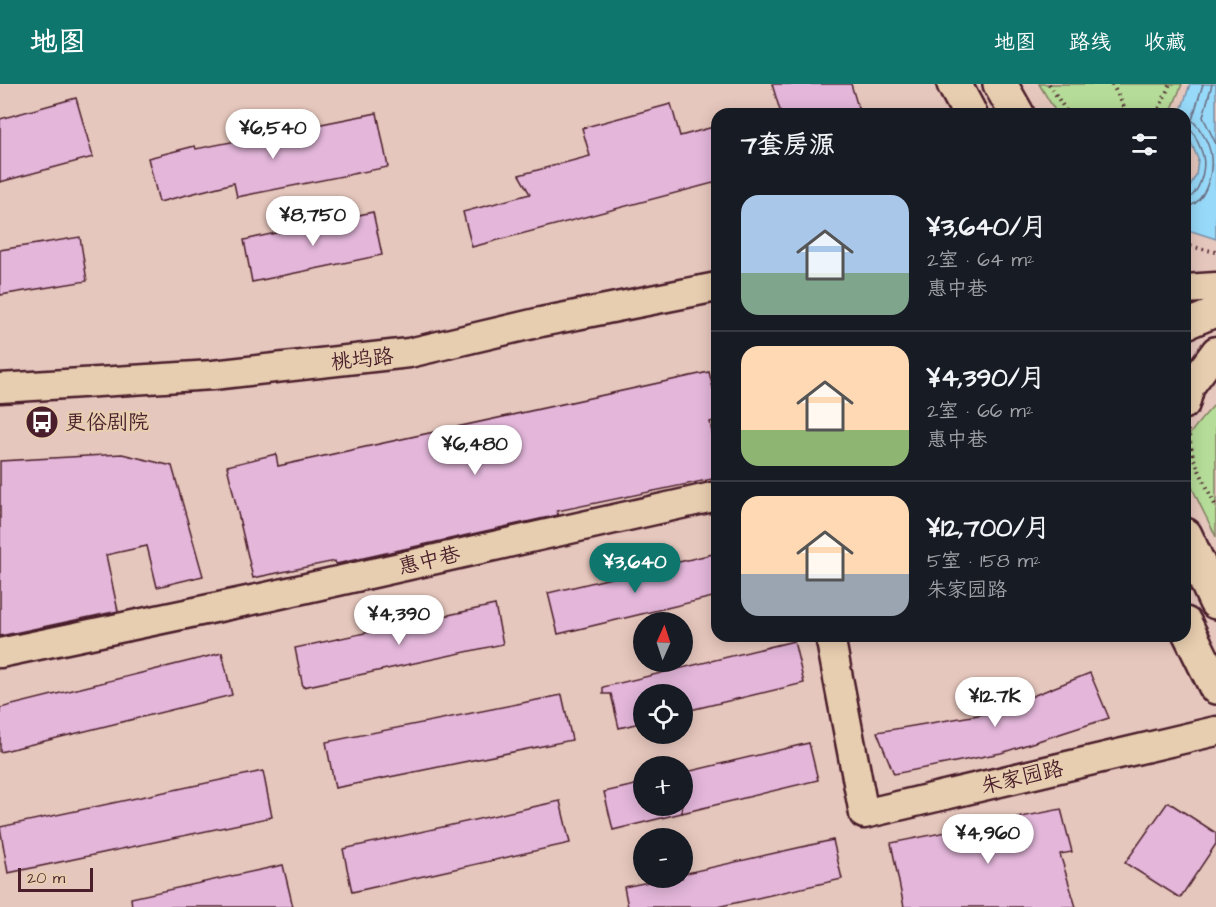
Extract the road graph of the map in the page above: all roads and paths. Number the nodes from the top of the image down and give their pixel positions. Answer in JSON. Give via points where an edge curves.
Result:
{"nodes":[{"id":1,"x":949,"y":84,"type":"edge"},
{"id":2,"x":954,"y":84,"type":"edge"},
{"id":3,"x":1000,"y":84,"type":"edge"},
{"id":4,"x":1049,"y":84,"type":"edge"},
{"id":5,"x":1112,"y":84,"type":"edge"},
{"id":6,"x":1170,"y":84,"type":"edge"},
{"id":7,"x":951,"y":108,"type":"edge"},
{"id":8,"x":967,"y":108,"type":"edge"},
{"id":9,"x":1014,"y":108,"type":"edge"},
{"id":10,"x":1064,"y":108,"type":"edge"},
{"id":11,"x":1125,"y":108,"type":"edge"},
{"id":12,"x":1160,"y":108,"type":"edge"},
{"id":13,"x":1191,"y":246,"type":"edge"},
{"id":14,"x":1216,"y":252,"type":"edge"},
{"id":15,"x":711,"y":288,"type":"edge"},
{"id":16,"x":1216,"y":288,"type":"edge"},
{"id":17,"x":1191,"y":289,"type":"edge"},
{"id":18,"x":1216,"y":312,"type":"edge"},
{"id":19,"x":1191,"y":322,"type":"edge"},
{"id":20,"x":1216,"y":351,"type":"edge"},
{"id":21,"x":1191,"y":385,"type":"edge"},
{"id":22,"x":0,"y":388,"type":"edge"},
{"id":23,"x":1191,"y":447,"type":"edge"},
{"id":24,"x":711,"y":497,"type":"edge"},
{"id":25,"x":1216,"y":507,"type":"edge"},
{"id":26,"x":1191,"y":548,"type":"edge"},
{"id":27,"x":1216,"y":602,"type":"edge"},
{"id":28,"x":1191,"y":636,"type":"edge"},
{"id":29,"x":831,"y":642,"type":"edge"},
{"id":30,"x":0,"y":653,"type":"edge"},
{"id":31,"x":1216,"y":687,"type":"edge"},
{"id":32,"x":1216,"y":731,"type":"edge"}],
"edges":[{"from":1,"to":7,"type":"street"},
{"from":2,"to":8,"type":"main road"},
{"from":3,"to":9,"type":"main road"},
{"from":4,"to":10,"type":"path"},
{"from":5,"to":11,"type":"path"},
{"from":6,"to":12,"type":"path"},
{"from":13,"to":14,"type":"path"},
{"from":15,"to":22,"type":"street","name":"桃坞路","via":[[409,353],[213,375]]},
{"from":16,"to":17,"type":"street"},
{"from":18,"to":19,"type":"street"},
{"from":20,"to":21,"type":"street"},
{"from":23,"to":25,"type":"path"},
{"from":24,"to":30,"type":"street","name":"惠中巷"},
{"from":26,"to":27,"type":"main road"},
{"from":28,"to":31,"type":"main road"},
{"from":29,"to":32,"type":"street","name":"朱家园路","via":[[864,814]]}]}
